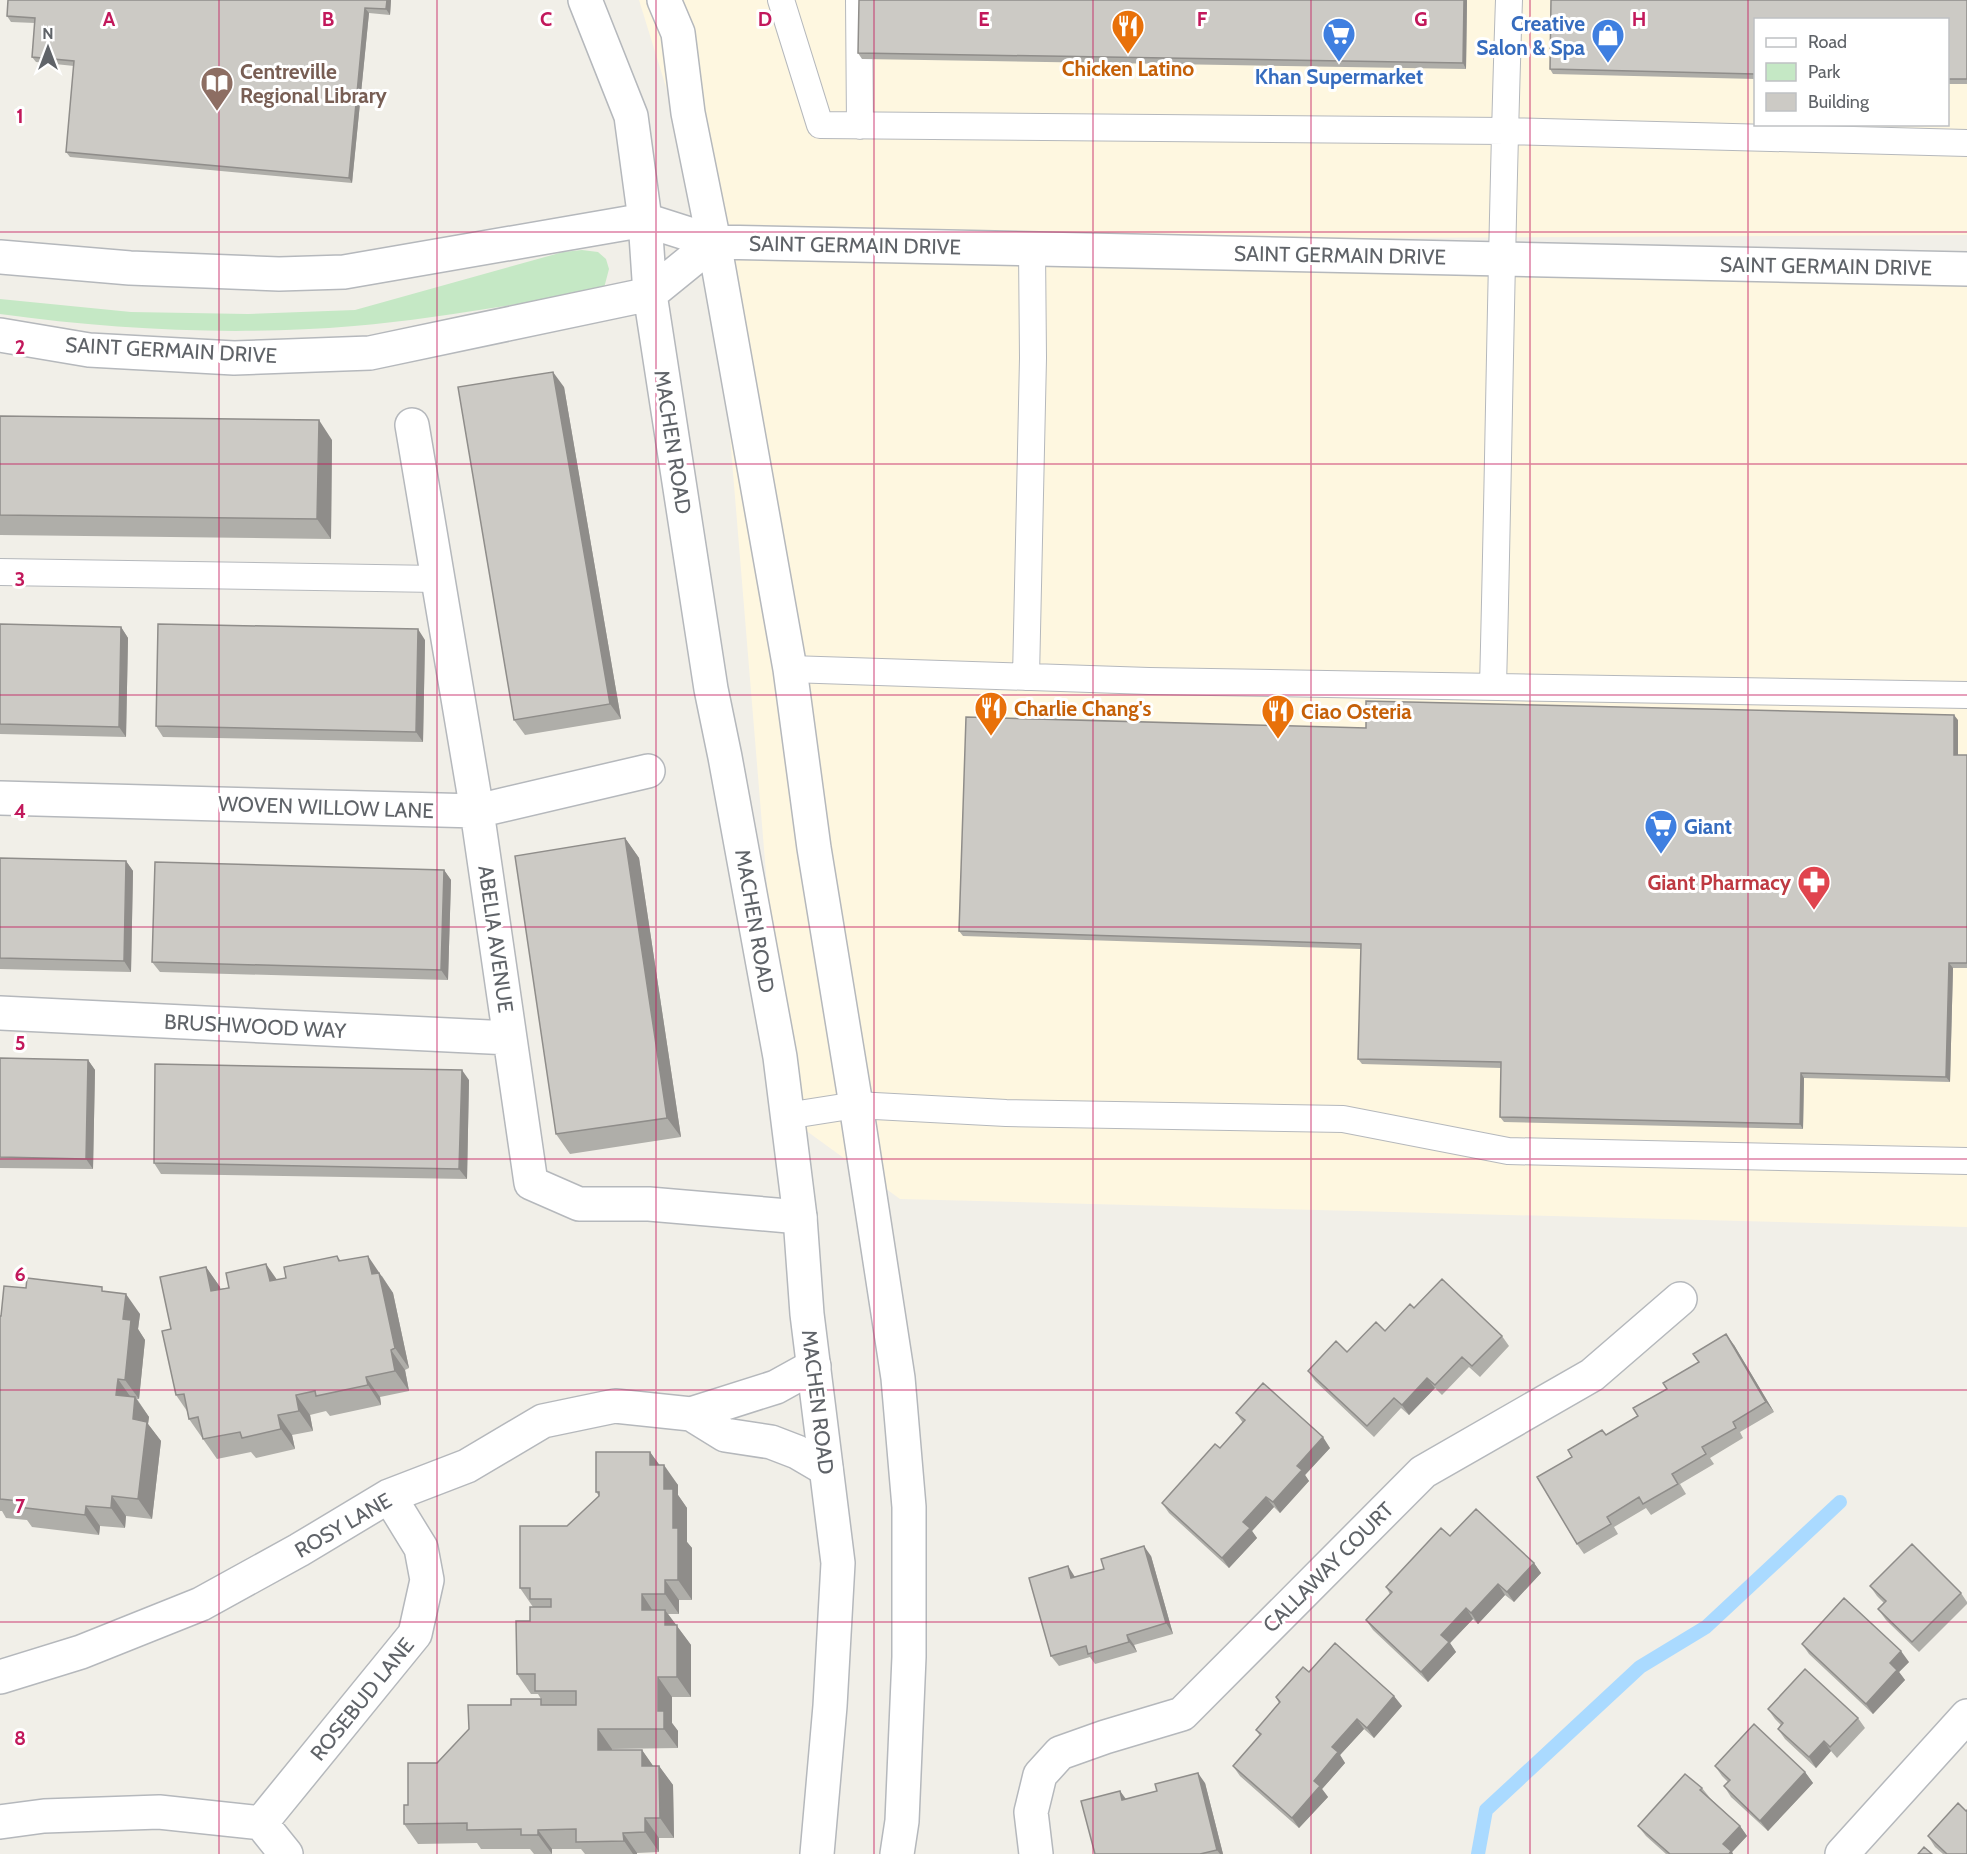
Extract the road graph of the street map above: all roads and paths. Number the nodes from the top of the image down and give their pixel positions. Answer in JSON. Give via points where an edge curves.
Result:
{"nodes":[{"id":1,"x":585,"y":0,"type":"edge"},
{"id":2,"x":664,"y":0,"type":"edge"},
{"id":3,"x":781,"y":0,"type":"edge"},
{"id":4,"x":859,"y":0,"type":"edge"},
{"id":5,"x":1509,"y":0,"type":"edge"},
{"id":6,"x":860,"y":126,"type":"junction"},
{"id":7,"x":1505,"y":131,"type":"junction"},
{"id":8,"x":1967,"y":143,"type":"edge"},
{"id":9,"x":645,"y":220,"type":"junction"},
{"id":10,"x":714,"y":242,"type":"junction"},
{"id":11,"x":1032,"y":249,"type":"junction"},
{"id":12,"x":0,"y":257,"type":"edge"},
{"id":13,"x":1501,"y":259,"type":"junction"},
{"id":14,"x":1967,"y":269,"type":"edge"},
{"id":15,"x":650,"y":294,"type":"junction"},
{"id":16,"x":0,"y":335,"type":"edge"},
{"id":17,"x":411,"y":425,"type":"dead end"},
{"id":18,"x":0,"y":572,"type":"edge"},
{"id":19,"x":436,"y":579,"type":"junction"},
{"id":20,"x":790,"y":669,"type":"junction"},
{"id":21,"x":1026,"y":677,"type":"junction"},
{"id":22,"x":1493,"y":686,"type":"junction"},
{"id":23,"x":1967,"y":695,"type":"edge"},
{"id":24,"x":648,"y":771,"type":"dead end"},
{"id":25,"x":0,"y":798,"type":"edge"},
{"id":26,"x":477,"y":811,"type":"junction"},
{"id":27,"x":0,"y":1013,"type":"edge"},
{"id":28,"x":510,"y":1038,"type":"junction"},
{"id":29,"x":856,"y":1105,"type":"junction"},
{"id":30,"x":786,"y":1116,"type":"junction"},
{"id":31,"x":1967,"y":1161,"type":"edge"},
{"id":32,"x":800,"y":1217,"type":"junction"},
{"id":33,"x":1680,"y":1299,"type":"dead end"},
{"id":34,"x":814,"y":1366,"type":"junction"},
{"id":35,"x":691,"y":1414,"type":"junction"},
{"id":36,"x":826,"y":1469,"type":"junction"},
{"id":37,"x":389,"y":1496,"type":"junction"},
{"id":38,"x":0,"y":1677,"type":"edge"},
{"id":39,"x":1967,"y":1716,"type":"edge"},
{"id":40,"x":0,"y":1822,"type":"edge"},
{"id":41,"x":261,"y":1823,"type":"junction"},
{"id":42,"x":286,"y":1854,"type":"edge"},
{"id":43,"x":817,"y":1854,"type":"edge"},
{"id":44,"x":897,"y":1854,"type":"edge"},
{"id":45,"x":1036,"y":1854,"type":"edge"},
{"id":46,"x":1842,"y":1854,"type":"edge"}],
"edges":[{"from":1,"to":9,"type":"street","name":"MACHEN ROAD","via":[[632,116]]},
{"from":2,"to":10,"type":"street","via":[[678,33],[688,114]]},
{"from":3,"to":6,"type":"lane","via":[[820,125]]},
{"from":4,"to":6,"type":"lane"},
{"from":5,"to":7,"type":"lane"},
{"from":6,"to":7,"type":"lane"},
{"from":7,"to":8,"type":"lane"},
{"from":7,"to":13,"type":"lane"},
{"from":9,"to":10,"type":"street","name":"SAINT GERMAIN DRIVE"},
{"from":9,"to":12,"type":"street","name":"SAINT GERMAIN DRIVE","via":[[344,272],[164,270]]},
{"from":9,"to":15,"type":"street","name":"MACHEN ROAD"},
{"from":10,"to":11,"type":"street","name":"SAINT GERMAIN DRIVE"},
{"from":10,"to":15,"type":"street","name":"SAINT GERMAIN DRIVE"},
{"from":10,"to":20,"type":"street"},
{"from":11,"to":13,"type":"street","name":"SAINT GERMAIN DRIVE"},
{"from":11,"to":21,"type":"lane"},
{"from":13,"to":14,"type":"street","name":"SAINT GERMAIN DRIVE"},
{"from":13,"to":22,"type":"lane"},
{"from":15,"to":16,"type":"street","name":"SAINT GERMAIN DRIVE","via":[[370,353],[234,358],[89,350]]},
{"from":15,"to":30,"type":"street","name":"MACHEN ROAD","via":[[711,689],[780,1057]]},
{"from":17,"to":19,"type":"street","name":"ABELIA AVENUE"},
{"from":18,"to":19,"type":"lane"},
{"from":19,"to":26,"type":"street","name":"ABELIA AVENUE"},
{"from":20,"to":21,"type":"lane"},
{"from":20,"to":29,"type":"street","via":[[814,848]]},
{"from":21,"to":22,"type":"lane"},
{"from":22,"to":23,"type":"lane"},
{"from":24,"to":26,"type":"street","name":"WOVEN WILLOW LANE"},
{"from":25,"to":26,"type":"street","name":"WOVEN WILLOW LANE"},
{"from":26,"to":28,"type":"street","name":"ABELIA AVENUE"},
{"from":27,"to":28,"type":"street","name":"BRUSHWOOD WAY"},
{"from":28,"to":32,"type":"street","name":"ABELIA AVENUE","via":[[531,1183],[579,1204],[649,1204]]},
{"from":29,"to":30,"type":"lane"},
{"from":29,"to":31,"type":"lane","via":[[1006,1113],[1343,1119],[1508,1151]]},
{"from":29,"to":44,"type":"street","via":[[898,1378],[909,1507],[909,1657]]},
{"from":30,"to":32,"type":"street","name":"MACHEN ROAD"},
{"from":32,"to":34,"type":"street","name":"MACHEN ROAD"},
{"from":33,"to":45,"type":"street","name":"CALLAWAY COURT","via":[[1592,1375],[1423,1472],[1182,1714],[1060,1753],[1040,1775],[1031,1812]]},
{"from":34,"to":35,"type":"street","name":"ROSY LANE","via":[[776,1387]]},
{"from":34,"to":36,"type":"street","name":"MACHEN ROAD"},
{"from":35,"to":36,"type":"street","name":"ROSY LANE","via":[[724,1435],[771,1442]]},
{"from":35,"to":37,"type":"street","name":"ROSY LANE","via":[[615,1406],[543,1421],[467,1466]]},
{"from":36,"to":43,"type":"street","name":"MACHEN ROAD","via":[[838,1563]]},
{"from":37,"to":38,"type":"street","name":"ROSY LANE","via":[[201,1604],[81,1652]]},
{"from":37,"to":41,"type":"street","name":"ROSEBUD LANE","via":[[421,1548],[427,1580],[415,1634]]},
{"from":39,"to":46,"type":"street"},
{"from":40,"to":41,"type":"street","via":[[44,1816],[159,1812]]},
{"from":41,"to":42,"type":"street"}]}
